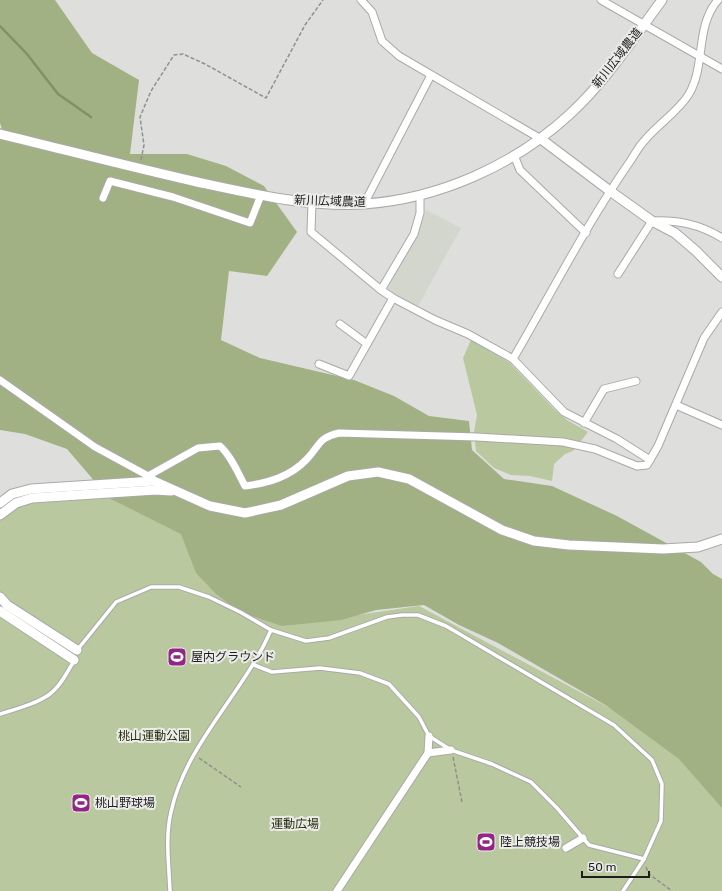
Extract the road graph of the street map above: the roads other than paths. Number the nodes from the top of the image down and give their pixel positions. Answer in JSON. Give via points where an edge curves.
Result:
{"nodes":[{"id":1,"x":361,"y":0,"type":"edge"},
{"id":2,"x":601,"y":0,"type":"edge"},
{"id":3,"x":662,"y":0,"type":"edge"},
{"id":4,"x":718,"y":0,"type":"edge"},
{"id":5,"x":644,"y":24,"type":"junction"},
{"id":6,"x":700,"y":56,"type":"junction"},
{"id":7,"x":722,"y":69,"type":"edge"},
{"id":8,"x":431,"y":75,"type":"junction"},
{"id":9,"x":0,"y":134,"type":"edge"},
{"id":10,"x":541,"y":139,"type":"junction"},
{"id":11,"x":514,"y":155,"type":"junction"},
{"id":12,"x":610,"y":191,"type":"junction"},
{"id":13,"x":261,"y":195,"type":"junction"},
{"id":14,"x":420,"y":195,"type":"junction"},
{"id":15,"x":103,"y":198,"type":"dead end"},
{"id":16,"x":312,"y":203,"type":"junction"},
{"id":17,"x":364,"y":204,"type":"junction"},
{"id":18,"x":652,"y":220,"type":"junction"},
{"id":19,"x":586,"y":233,"type":"junction"},
{"id":20,"x":722,"y":238,"type":"edge"},
{"id":21,"x":618,"y":274,"type":"dead end"},
{"id":22,"x":722,"y":277,"type":"edge"},
{"id":23,"x":381,"y":290,"type":"junction"},
{"id":24,"x":392,"y":298,"type":"junction"},
{"id":25,"x":722,"y":312,"type":"edge"},
{"id":26,"x":340,"y":324,"type":"dead end"},
{"id":27,"x":367,"y":344,"type":"junction"},
{"id":28,"x":513,"y":359,"type":"junction"},
{"id":29,"x":319,"y":364,"type":"dead end"},
{"id":30,"x":0,"y":380,"type":"edge"},
{"id":31,"x":636,"y":381,"type":"dead end"},
{"id":32,"x":676,"y":405,"type":"junction"},
{"id":33,"x":584,"y":423,"type":"junction"},
{"id":34,"x":722,"y":425,"type":"edge"},
{"id":35,"x":650,"y":460,"type":"junction"},
{"id":36,"x":148,"y":476,"type":"junction"},
{"id":37,"x":174,"y":491,"type":"junction"},
{"id":38,"x":0,"y":503,"type":"edge"},
{"id":39,"x":0,"y":515,"type":"edge"},
{"id":40,"x":722,"y":539,"type":"edge"},
{"id":41,"x":0,"y":597,"type":"edge"},
{"id":42,"x":0,"y":611,"type":"edge"},
{"id":43,"x":271,"y":630,"type":"junction"},
{"id":44,"x":78,"y":650,"type":"junction"},
{"id":45,"x":74,"y":660,"type":"junction"},
{"id":46,"x":254,"y":665,"type":"junction"},
{"id":47,"x":0,"y":714,"type":"edge"},
{"id":48,"x":429,"y":736,"type":"junction"},
{"id":49,"x":451,"y":750,"type":"junction"},
{"id":50,"x":428,"y":753,"type":"junction"},
{"id":51,"x":583,"y":838,"type":"junction"},
{"id":52,"x":566,"y":848,"type":"dead end"},
{"id":53,"x":644,"y":859,"type":"junction"},
{"id":54,"x":170,"y":891,"type":"edge"},
{"id":55,"x":337,"y":891,"type":"edge"},
{"id":56,"x":623,"y":891,"type":"edge"}],
"edges":[{"from":1,"to":8,"type":"street","via":[[372,12],[382,42],[399,56]]},
{"from":2,"to":5,"type":"street"},
{"from":3,"to":5,"type":"street","name":"新川広域農道"},
{"from":4,"to":6,"type":"street","via":[[711,8],[702,37]]},
{"from":5,"to":6,"type":"street"},
{"from":5,"to":10,"type":"street","name":"新川広域農道","via":[[613,67],[571,113]]},
{"from":6,"to":7,"type":"street"},
{"from":6,"to":12,"type":"street","via":[[696,79],[689,94],[644,141]]},
{"from":8,"to":10,"type":"street"},
{"from":8,"to":17,"type":"street"},
{"from":9,"to":13,"type":"street","name":"新川広域農道","via":[[140,169]]},
{"from":10,"to":11,"type":"street","name":"新川広域農道"},
{"from":10,"to":12,"type":"street"},
{"from":11,"to":14,"type":"street","name":"新川広域農道","via":[[499,165]]},
{"from":11,"to":19,"type":"street","via":[[520,170]]},
{"from":12,"to":18,"type":"street"},
{"from":12,"to":19,"type":"street"},
{"from":13,"to":15,"type":"street","via":[[250,223],[173,197],[110,181]]},
{"from":13,"to":16,"type":"street","name":"新川広域農道"},
{"from":14,"to":17,"type":"street","name":"新川広域農道"},
{"from":14,"to":23,"type":"street","via":[[420,213],[414,234]]},
{"from":16,"to":17,"type":"street","name":"新川広域農道"},
{"from":16,"to":23,"type":"street","via":[[310,232]]},
{"from":18,"to":20,"type":"street","via":[[673,220],[701,226]]},
{"from":18,"to":21,"type":"street"},
{"from":18,"to":22,"type":"street","via":[[675,233]]},
{"from":19,"to":28,"type":"street"},
{"from":23,"to":24,"type":"street"},
{"from":24,"to":27,"type":"street"},
{"from":24,"to":28,"type":"street","via":[[468,334]]},
{"from":25,"to":32,"type":"street","via":[[704,338]]},
{"from":26,"to":27,"type":"street"},
{"from":27,"to":29,"type":"street","via":[[348,376]]},
{"from":28,"to":33,"type":"street","via":[[564,412]]},
{"from":30,"to":36,"type":"street","via":[[95,447]]},
{"from":31,"to":33,"type":"street","via":[[604,389]]},
{"from":32,"to":34,"type":"street"},
{"from":32,"to":35,"type":"street"},
{"from":33,"to":35,"type":"street","via":[[617,439]]},
{"from":35,"to":36,"type":"street","via":[[647,465],[637,466],[595,449],[555,442],[339,433],[325,436],[306,460],[287,475],[266,484],[245,486],[228,453],[220,446],[198,448]]},
{"from":36,"to":37,"type":"street"},
{"from":37,"to":38,"type":"street","via":[[154,481],[31,489],[12,494]]},
{"from":37,"to":39,"type":"street","via":[[32,498],[16,503]]},
{"from":37,"to":40,"type":"street","via":[[210,506],[245,513],[281,505],[348,476],[378,472],[409,479],[502,530],[534,541],[663,549],[698,547]]},
{"from":41,"to":44,"type":"street","via":[[7,605]]},
{"from":42,"to":45,"type":"street"},
{"from":43,"to":44,"type":"lane","via":[[209,597],[178,587],[151,587],[116,602]]},
{"from":43,"to":46,"type":"lane"},
{"from":43,"to":53,"type":"lane","via":[[306,641],[329,638],[386,617],[418,615],[446,626],[614,725],[652,760],[662,784],[661,821]]},
{"from":44,"to":45,"type":"lane"},
{"from":45,"to":47,"type":"lane","via":[[63,680],[50,694]]},
{"from":46,"to":48,"type":"lane","via":[[272,672],[320,668],[360,673],[389,684],[419,717]]},
{"from":46,"to":54,"type":"lane","via":[[194,755],[176,793],[171,812]]},
{"from":48,"to":49,"type":"lane"},
{"from":48,"to":50,"type":"street"},
{"from":49,"to":50,"type":"street"},
{"from":49,"to":51,"type":"lane","via":[[492,764],[531,782]]},
{"from":50,"to":55,"type":"street"},
{"from":51,"to":52,"type":"street"},
{"from":51,"to":53,"type":"lane","via":[[590,845]]},
{"from":53,"to":56,"type":"lane"}]}
